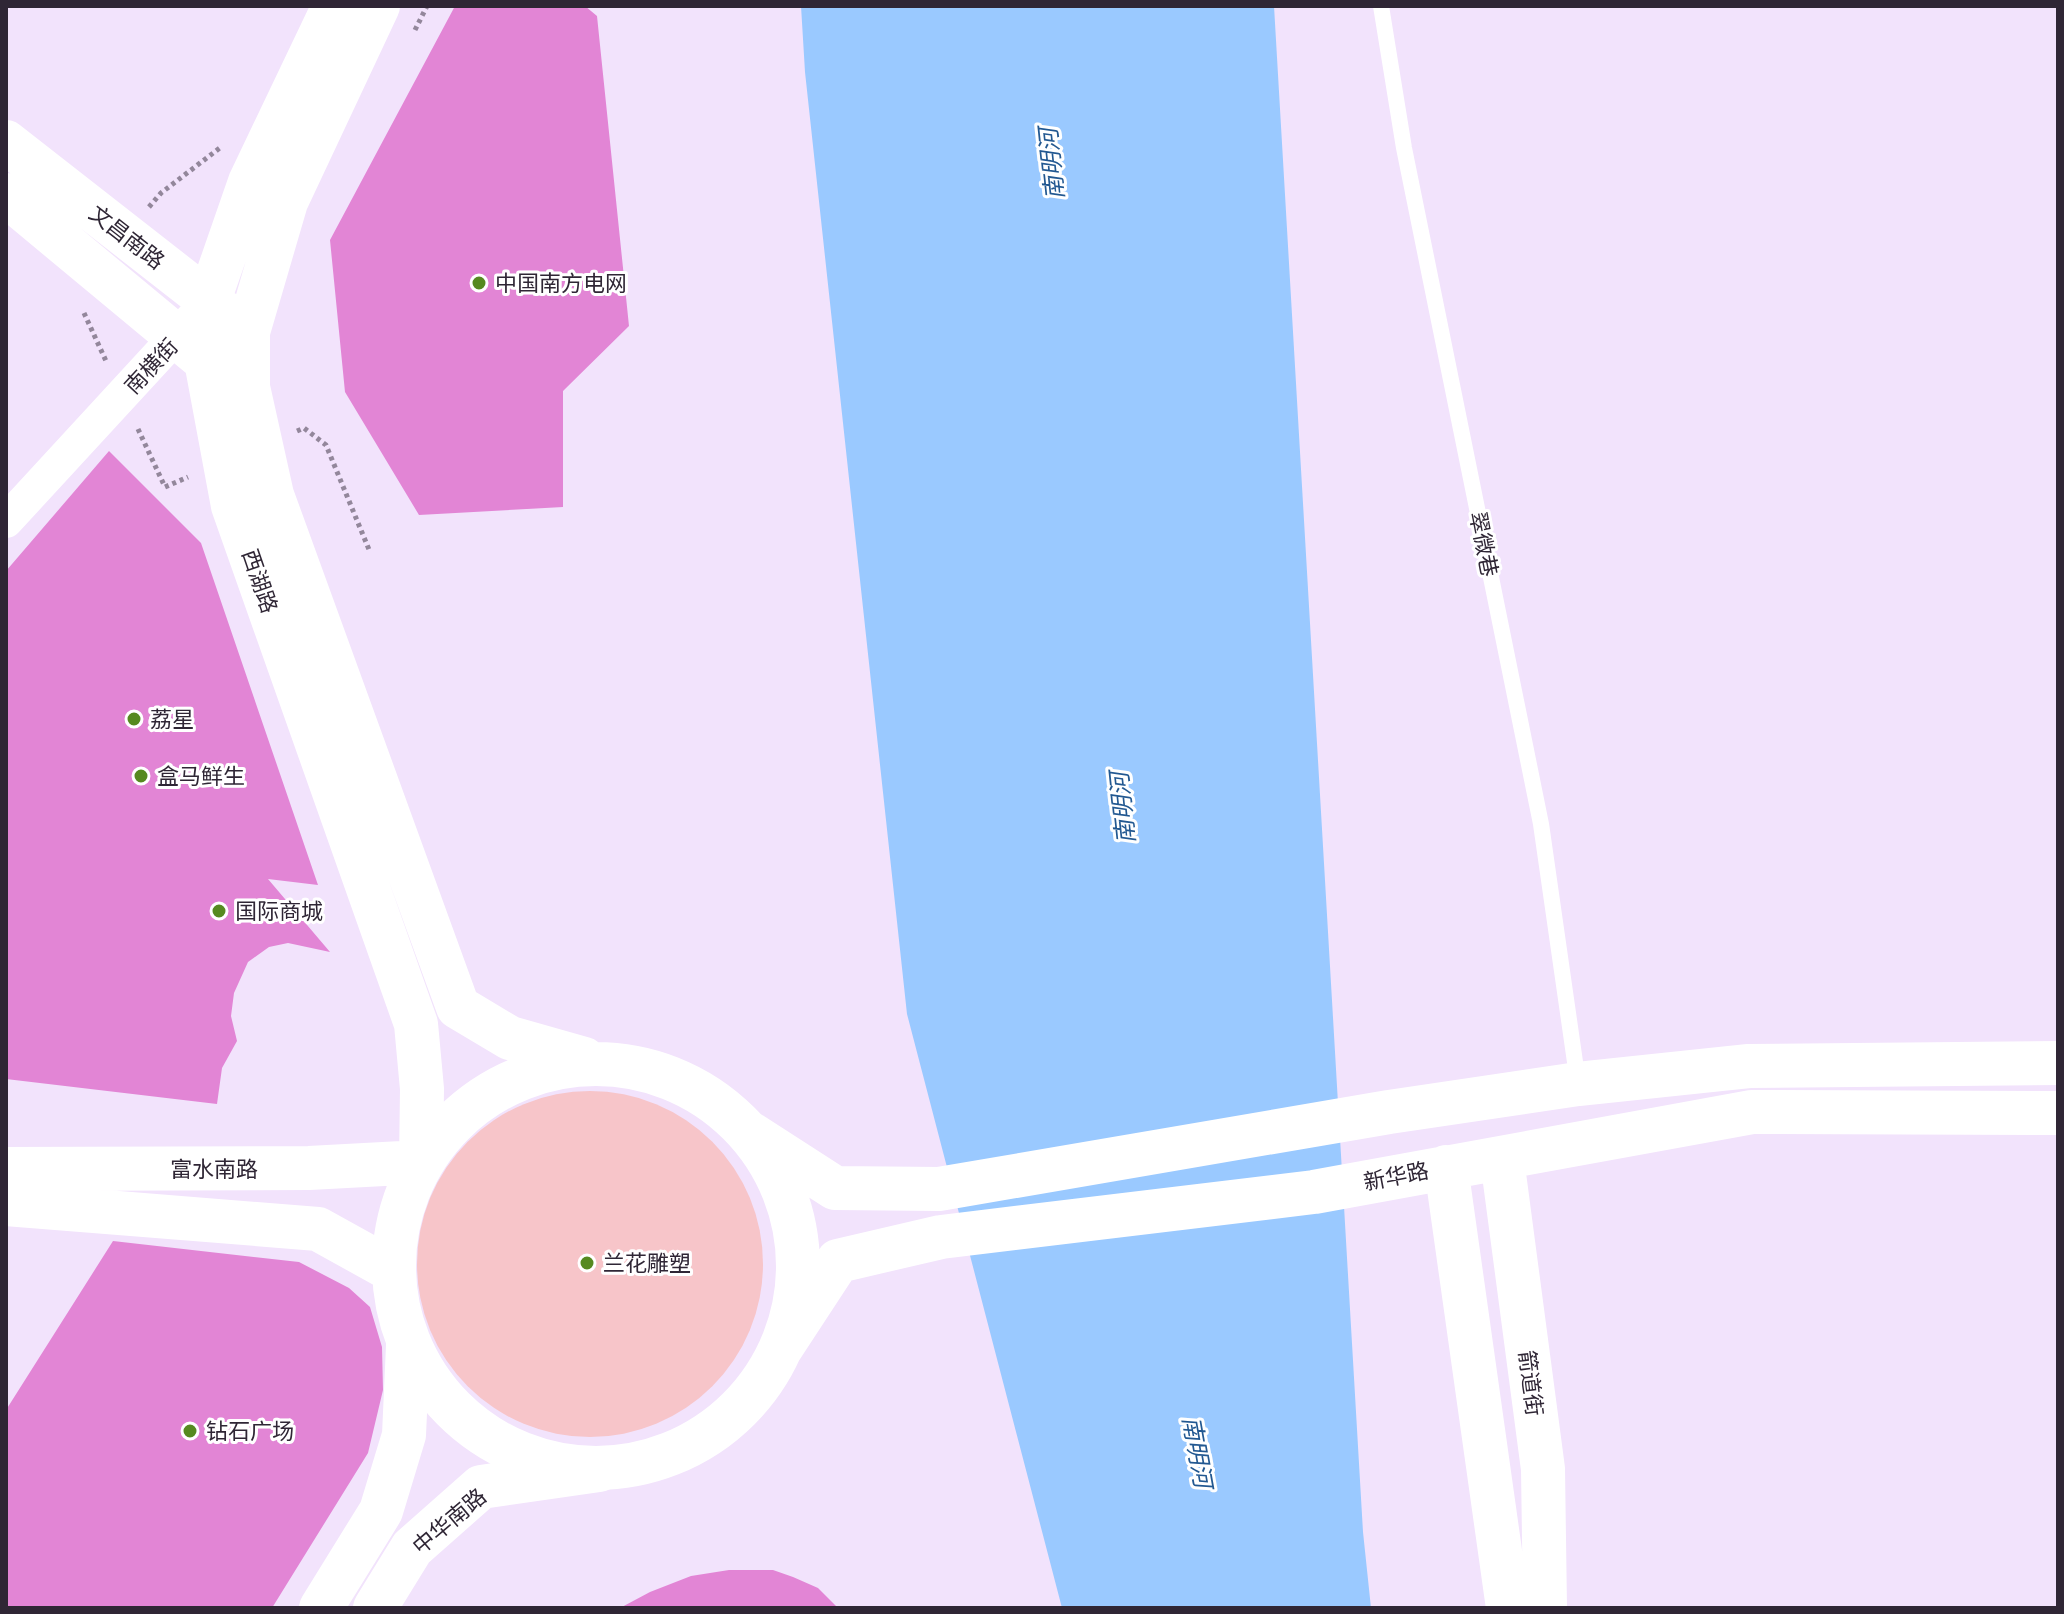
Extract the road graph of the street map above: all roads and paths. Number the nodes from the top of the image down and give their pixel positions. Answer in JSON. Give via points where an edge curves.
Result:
{"nodes":[{"id":1,"x":334,"y":6,"type":"edge"},
{"id":2,"x":378,"y":6,"type":"edge"},
{"id":3,"x":1381,"y":6,"type":"edge"},
{"id":4,"x":232,"y":138,"type":"dead end"},
{"id":5,"x":6,"y":142,"type":"edge"},
{"id":6,"x":161,"y":193,"type":"dead end"},
{"id":7,"x":6,"y":195,"type":"edge"},
{"id":8,"x":286,"y":202,"type":"junction"},
{"id":9,"x":209,"y":300,"type":"junction"},
{"id":10,"x":248,"y":332,"type":"junction"},
{"id":11,"x":192,"y":348,"type":"junction"},
{"id":12,"x":144,"y":443,"type":"dead end"},
{"id":13,"x":185,"y":478,"type":"dead end"},
{"id":14,"x":6,"y":521,"type":"edge"},
{"id":15,"x":594,"y":1062,"type":"junction"},
{"id":16,"x":2058,"y":1063,"type":"edge"},
{"id":17,"x":1578,"y":1084,"type":"junction"},
{"id":18,"x":2058,"y":1113,"type":"edge"},
{"id":19,"x":748,"y":1132,"type":"junction"},
{"id":20,"x":1502,"y":1159,"type":"junction"},
{"id":21,"x":421,"y":1162,"type":"junction"},
{"id":22,"x":1446,"y":1167,"type":"junction"},
{"id":23,"x":6,"y":1169,"type":"edge"},
{"id":24,"x":6,"y":1204,"type":"edge"},
{"id":25,"x":392,"y":1270,"type":"junction"},
{"id":26,"x":408,"y":1346,"type":"junction"},
{"id":27,"x":781,"y":1348,"type":"junction"},
{"id":28,"x":599,"y":1470,"type":"junction"},
{"id":29,"x":321,"y":1608,"type":"edge"},
{"id":30,"x":375,"y":1608,"type":"edge"},
{"id":31,"x":1508,"y":1608,"type":"edge"},
{"id":32,"x":1545,"y":1608,"type":"edge"}],
"edges":[{"from":1,"to":9,"type":"main road","name":"西湖路","via":[[250,182]]},
{"from":2,"to":8,"type":"main road","name":"西湖路"},
{"from":3,"to":17,"type":"lane","name":"翠微巷","via":[[1404,148],[1541,824]]},
{"from":4,"to":6,"type":"path"},
{"from":5,"to":9,"type":"main road","name":"文昌南路"},
{"from":7,"to":11,"type":"main road","name":"文昌南路"},
{"from":8,"to":9,"type":"street"},
{"from":8,"to":10,"type":"main road","name":"西湖路"},
{"from":9,"to":10,"type":"main road","name":"文昌南路"},
{"from":9,"to":11,"type":"main road","name":"西湖路"},
{"from":10,"to":15,"type":"main road","name":"西湖路","via":[[248,387],[272,495],[458,1007],[510,1038]]},
{"from":11,"to":14,"type":"street","name":"南横街"},
{"from":11,"to":21,"type":"main road","name":"西湖路","via":[[233,506],[416,1024]]},
{"from":12,"to":13,"type":"path","via":[[165,487]]},
{"from":15,"to":19,"type":"main road","via":[[665,1076],[704,1094]]},
{"from":15,"to":21,"type":"main road","via":[[526,1075],[478,1102]]},
{"from":16,"to":17,"type":"main road","via":[[1749,1066]]},
{"from":17,"to":19,"type":"main road","via":[[939,1189],[835,1188]]},
{"from":18,"to":20,"type":"main road","name":"新华路","via":[[1752,1112]]},
{"from":19,"to":27,"type":"main road","via":[[780,1180],[796,1235],[796,1292]]},
{"from":20,"to":22,"type":"main road","name":"新华路"},
{"from":20,"to":32,"type":"main road","name":"箭道街","via":[[1543,1469]]},
{"from":21,"to":23,"type":"main road","name":"富水南路","via":[[309,1168]]},
{"from":21,"to":25,"type":"main road","via":[[399,1214]]},
{"from":22,"to":27,"type":"main road","name":"新华路","via":[[1314,1192],[941,1237],[838,1261]]},
{"from":22,"to":31,"type":"main road"},
{"from":24,"to":25,"type":"main road","via":[[318,1229]]},
{"from":25,"to":26,"type":"main road"},
{"from":26,"to":28,"type":"main road","via":[[440,1397],[485,1437],[540,1462]]},
{"from":26,"to":29,"type":"main road","via":[[404,1435],[381,1511]]},
{"from":27,"to":28,"type":"main road","name":"中华南路","via":[[751,1397],[708,1435],[656,1460]]},
{"from":28,"to":30,"type":"main road","name":"中华南路","via":[[481,1487],[412,1548]]}]}
